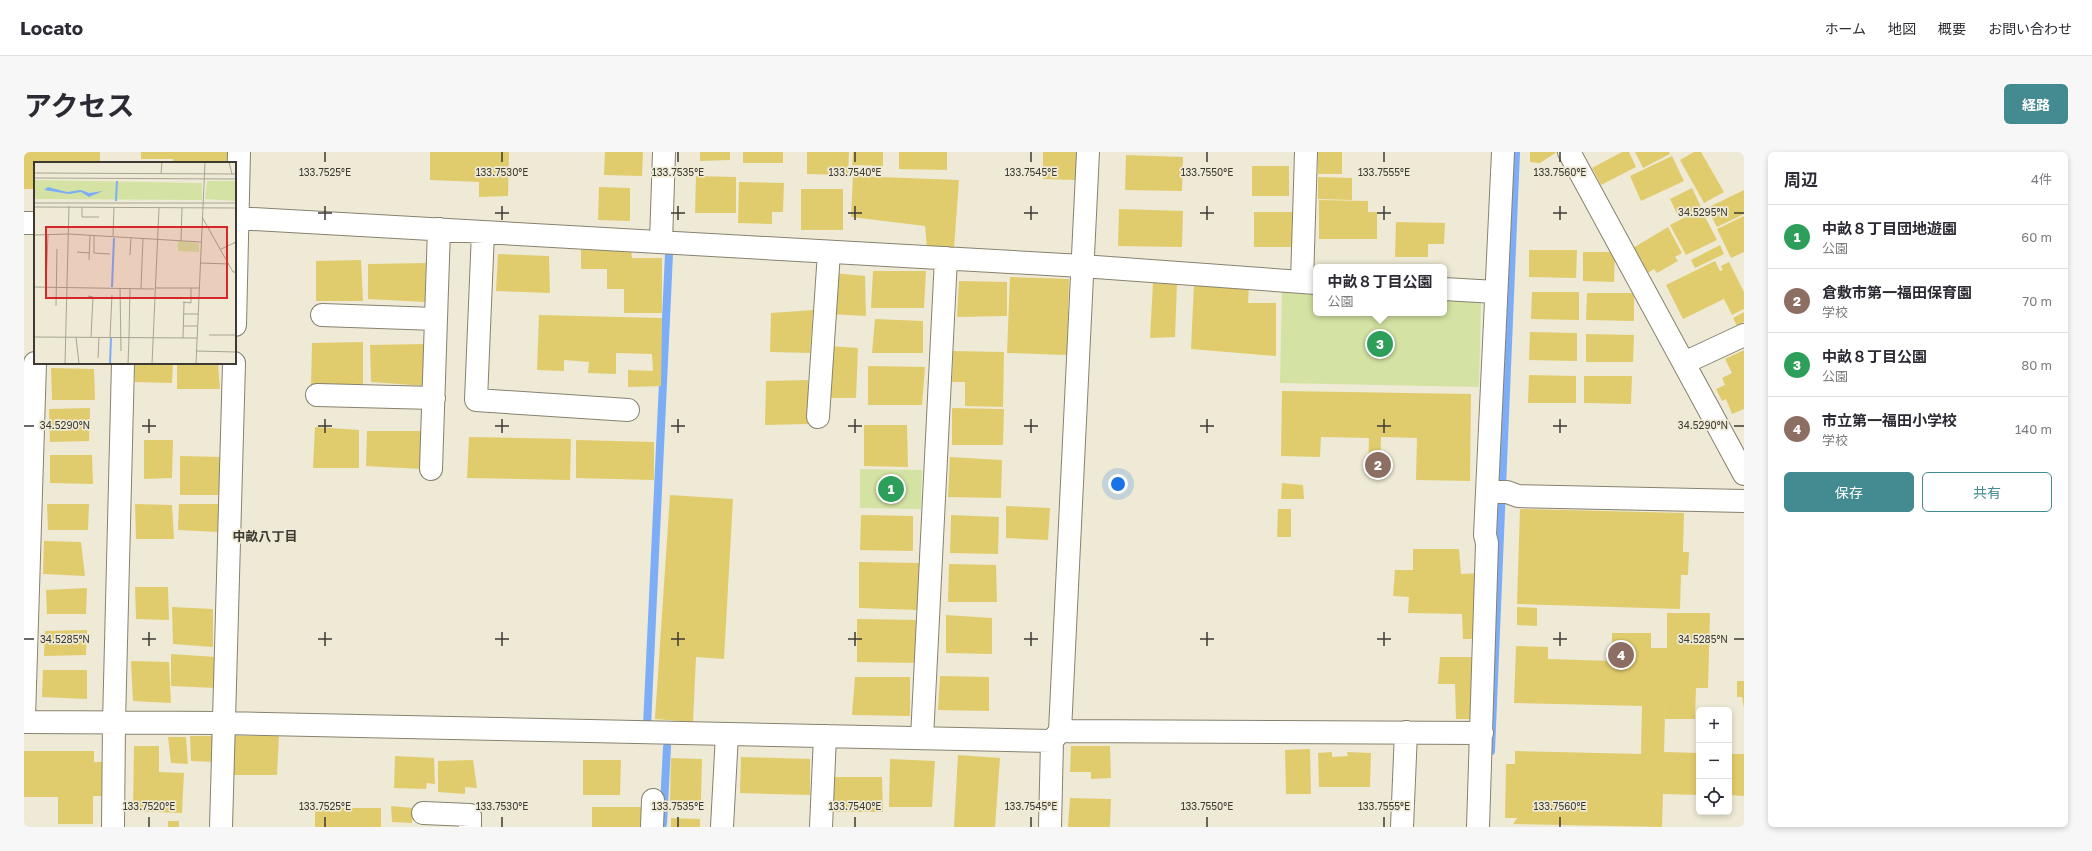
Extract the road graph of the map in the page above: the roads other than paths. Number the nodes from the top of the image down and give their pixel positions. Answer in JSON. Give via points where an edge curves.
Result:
{"nodes":[{"id":1,"x":239,"y":152,"type":"edge"},
{"id":2,"x":664,"y":152,"type":"edge"},
{"id":3,"x":1088,"y":152,"type":"edge"},
{"id":4,"x":1306,"y":152,"type":"edge"},
{"id":5,"x":1503,"y":152,"type":"edge"},
{"id":6,"x":1569,"y":152,"type":"edge"},
{"id":7,"x":236,"y":218,"type":"edge"},
{"id":8,"x":439,"y":230,"type":"junction"},
{"id":9,"x":483,"y":232,"type":"junction"},
{"id":10,"x":661,"y":242,"type":"junction"},
{"id":11,"x":830,"y":252,"type":"junction"},
{"id":12,"x":946,"y":258,"type":"junction"},
{"id":13,"x":1082,"y":266,"type":"junction"},
{"id":14,"x":1309,"y":283,"type":"edge"},
{"id":15,"x":1447,"y":289,"type":"edge"},
{"id":16,"x":1496,"y":292,"type":"junction"},
{"id":17,"x":322,"y":315,"type":"dead end"},
{"id":18,"x":436,"y":319,"type":"junction"},
{"id":19,"x":1744,"y":335,"type":"edge"},
{"id":20,"x":1684,"y":363,"type":"junction"},
{"id":21,"x":35,"y":364,"type":"edge"},
{"id":22,"x":123,"y":364,"type":"edge"},
{"id":23,"x":234,"y":364,"type":"edge"},
{"id":24,"x":317,"y":395,"type":"dead end"},
{"id":25,"x":434,"y":398,"type":"junction"},
{"id":26,"x":628,"y":410,"type":"dead end"},
{"id":27,"x":818,"y":417,"type":"dead end"},
{"id":28,"x":431,"y":469,"type":"dead end"},
{"id":29,"x":1744,"y":474,"type":"edge"},
{"id":30,"x":1498,"y":492,"type":"junction"},
{"id":31,"x":1744,"y":501,"type":"edge"},
{"id":32,"x":24,"y":718,"type":"edge"},
{"id":33,"x":24,"y":722,"type":"edge"},
{"id":34,"x":114,"y":723,"type":"junction"},
{"id":35,"x":224,"y":723,"type":"junction"},
{"id":36,"x":1406,"y":732,"type":"junction"},
{"id":37,"x":1482,"y":733,"type":"junction"},
{"id":38,"x":727,"y":734,"type":"junction"},
{"id":39,"x":825,"y":736,"type":"junction"},
{"id":40,"x":1056,"y":736,"type":"junction"},
{"id":41,"x":922,"y":738,"type":"junction"},
{"id":42,"x":653,"y":800,"type":"dead end"},
{"id":43,"x":423,"y":813,"type":"dead end"},
{"id":44,"x":113,"y":827,"type":"edge"},
{"id":45,"x":221,"y":827,"type":"edge"},
{"id":46,"x":470,"y":827,"type":"edge"},
{"id":47,"x":652,"y":827,"type":"edge"},
{"id":48,"x":722,"y":827,"type":"edge"},
{"id":49,"x":821,"y":827,"type":"edge"},
{"id":50,"x":1050,"y":827,"type":"edge"},
{"id":51,"x":1402,"y":827,"type":"edge"},
{"id":52,"x":1478,"y":827,"type":"edge"}],
"edges":[{"from":1,"to":7,"type":"street"},
{"from":2,"to":10,"type":"street"},
{"from":3,"to":13,"type":"street"},
{"from":4,"to":14,"type":"street"},
{"from":5,"to":16,"type":"street"},
{"from":6,"to":20,"type":"street"},
{"from":7,"to":8,"type":"street"},
{"from":8,"to":9,"type":"street"},
{"from":8,"to":18,"type":"street"},
{"from":9,"to":10,"type":"street"},
{"from":9,"to":26,"type":"street","via":[[476,400]]},
{"from":10,"to":11,"type":"street"},
{"from":11,"to":12,"type":"street"},
{"from":11,"to":27,"type":"street"},
{"from":12,"to":13,"type":"street"},
{"from":12,"to":41,"type":"street"},
{"from":13,"to":14,"type":"street"},
{"from":13,"to":40,"type":"street"},
{"from":15,"to":16,"type":"street"},
{"from":16,"to":30,"type":"street"},
{"from":17,"to":18,"type":"street"},
{"from":18,"to":25,"type":"street"},
{"from":19,"to":20,"type":"street"},
{"from":20,"to":29,"type":"street"},
{"from":21,"to":32,"type":"street"},
{"from":22,"to":34,"type":"street"},
{"from":23,"to":35,"type":"street"},
{"from":24,"to":25,"type":"street"},
{"from":25,"to":28,"type":"street"},
{"from":30,"to":31,"type":"street","via":[[1518,496]]},
{"from":30,"to":37,"type":"street","via":[[1485,536],[1487,543]]},
{"from":33,"to":34,"type":"street"},
{"from":34,"to":35,"type":"street"},
{"from":34,"to":44,"type":"street"},
{"from":35,"to":38,"type":"street"},
{"from":35,"to":45,"type":"street"},
{"from":36,"to":37,"type":"street"},
{"from":36,"to":40,"type":"street"},
{"from":36,"to":51,"type":"street"},
{"from":37,"to":52,"type":"street"},
{"from":38,"to":39,"type":"street"},
{"from":38,"to":48,"type":"street"},
{"from":39,"to":41,"type":"street"},
{"from":39,"to":49,"type":"street"},
{"from":40,"to":41,"type":"street"},
{"from":40,"to":50,"type":"street"},
{"from":42,"to":47,"type":"street"},
{"from":43,"to":46,"type":"street","via":[[470,815]]}]}
